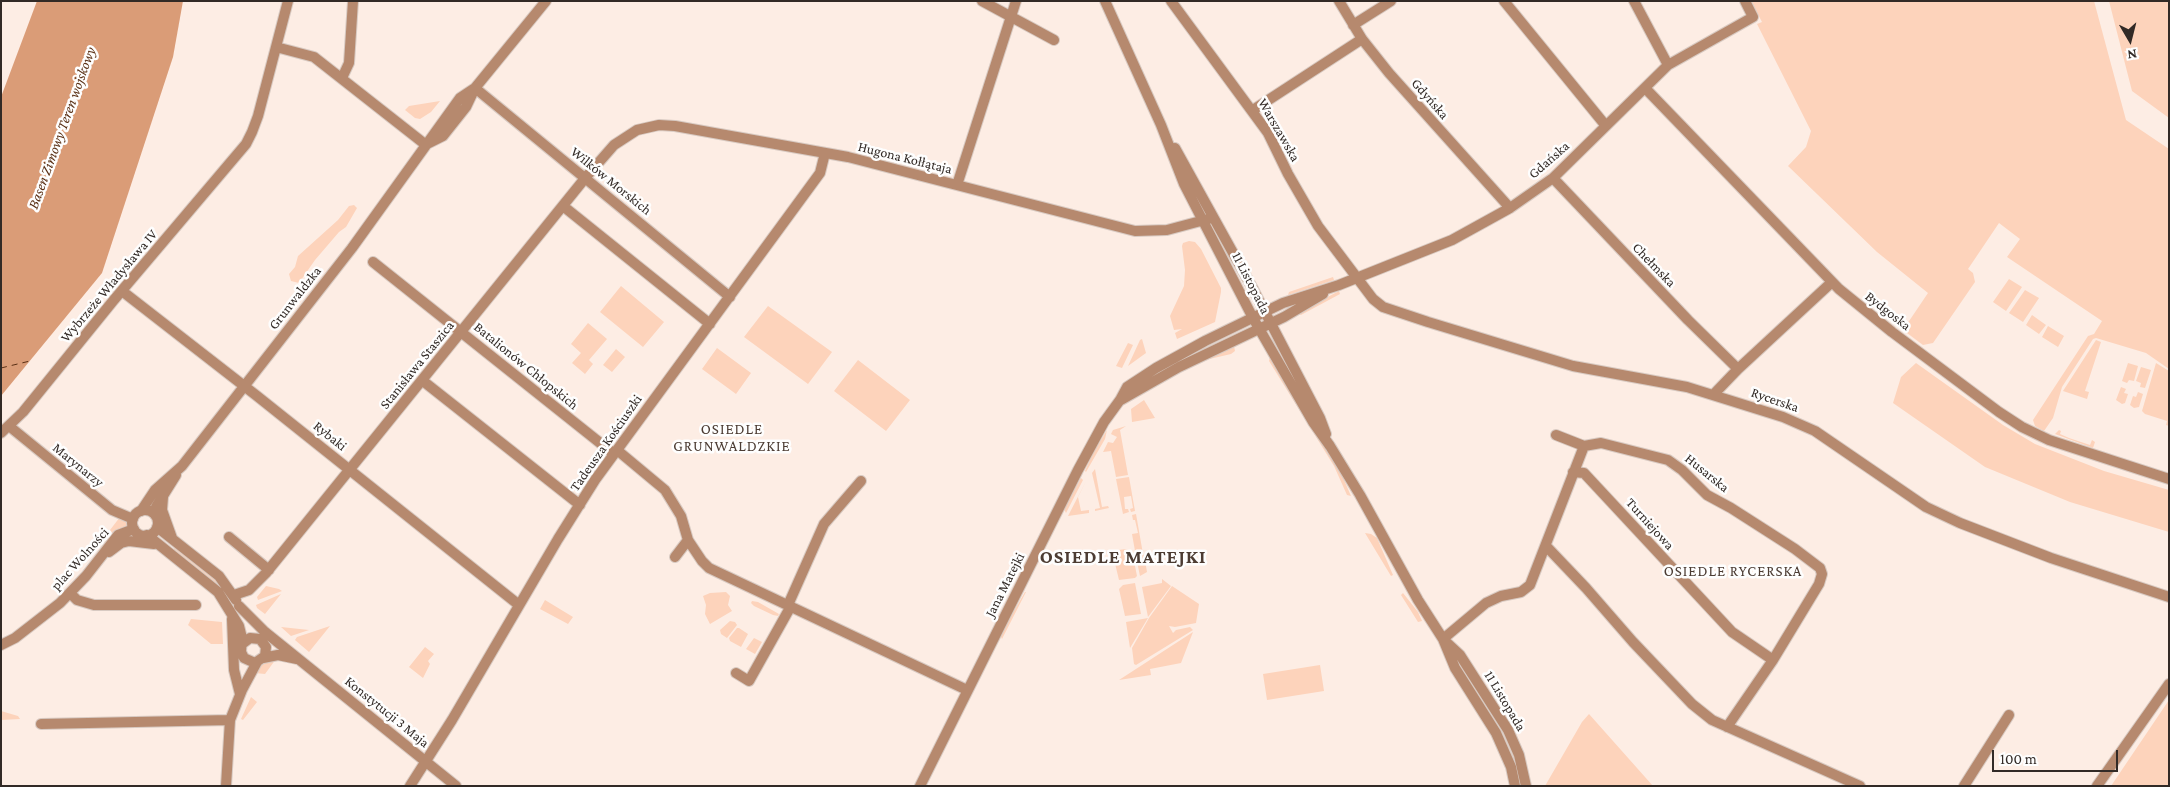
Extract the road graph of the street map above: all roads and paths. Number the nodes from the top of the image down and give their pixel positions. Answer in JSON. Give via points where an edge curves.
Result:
{"nodes":[{"id":1,"x":288,"y":1,"type":"edge"},
{"id":2,"x":353,"y":1,"type":"edge"},
{"id":3,"x":546,"y":1,"type":"edge"},
{"id":4,"x":982,"y":1,"type":"edge"},
{"id":5,"x":1016,"y":1,"type":"edge"},
{"id":6,"x":1105,"y":1,"type":"edge"},
{"id":7,"x":1171,"y":1,"type":"edge"},
{"id":8,"x":1339,"y":1,"type":"edge"},
{"id":9,"x":1391,"y":1,"type":"edge"},
{"id":10,"x":1504,"y":1,"type":"edge"},
{"id":11,"x":1634,"y":1,"type":"edge"},
{"id":12,"x":1745,"y":1,"type":"edge"},
{"id":13,"x":1011,"y":15,"type":"junction"},
{"id":14,"x":1353,"y":25,"type":"junction"},
{"id":15,"x":1362,"y":39,"type":"junction"},
{"id":16,"x":1054,"y":40,"type":"dead end"},
{"id":17,"x":276,"y":47,"type":"junction"},
{"id":18,"x":1668,"y":65,"type":"junction"},
{"id":19,"x":342,"y":78,"type":"junction"},
{"id":20,"x":475,"y":88,"type":"junction"},
{"id":21,"x":1645,"y":88,"type":"junction"},
{"id":22,"x":1252,"y":110,"type":"junction"},
{"id":23,"x":1606,"y":126,"type":"junction"},
{"id":24,"x":426,"y":145,"type":"junction"},
{"id":25,"x":825,"y":153,"type":"junction"},
{"id":26,"x":566,"y":161,"type":"junction"},
{"id":27,"x":599,"y":162,"type":"junction"},
{"id":28,"x":586,"y":177,"type":"junction"},
{"id":29,"x":1553,"y":178,"type":"junction"},
{"id":30,"x":958,"y":186,"type":"junction"},
{"id":31,"x":563,"y":206,"type":"junction"},
{"id":32,"x":1510,"y":208,"type":"junction"},
{"id":33,"x":1208,"y":220,"type":"junction"},
{"id":34,"x":373,"y":262,"type":"dead end"},
{"id":35,"x":1357,"y":278,"type":"junction"},
{"id":36,"x":1832,"y":282,"type":"junction"},
{"id":37,"x":1338,"y":285,"type":"junction"},
{"id":38,"x":1253,"y":289,"type":"junction"},
{"id":39,"x":122,"y":291,"type":"junction"},
{"id":40,"x":1241,"y":295,"type":"junction"},
{"id":41,"x":730,"y":296,"type":"junction"},
{"id":42,"x":1283,"y":303,"type":"junction"},
{"id":43,"x":1265,"y":312,"type":"junction"},
{"id":44,"x":1289,"y":314,"type":"junction"},
{"id":45,"x":1253,"y":318,"type":"junction"},
{"id":46,"x":1271,"y":323,"type":"junction"},
{"id":47,"x":710,"y":324,"type":"junction"},
{"id":48,"x":1234,"y":326,"type":"junction"},
{"id":49,"x":1259,"y":329,"type":"junction"},
{"id":50,"x":462,"y":332,"type":"junction"},
{"id":51,"x":1240,"y":338,"type":"junction"},
{"id":52,"x":1281,"y":342,"type":"junction"},
{"id":53,"x":1270,"y":349,"type":"junction"},
{"id":54,"x":1738,"y":368,"type":"junction"},
{"id":55,"x":423,"y":381,"type":"junction"},
{"id":56,"x":244,"y":386,"type":"junction"},
{"id":57,"x":1713,"y":394,"type":"junction"},
{"id":58,"x":1120,"y":400,"type":"junction"},
{"id":59,"x":5,"y":430,"type":"edge"},
{"id":60,"x":1556,"y":435,"type":"dead end"},
{"id":61,"x":1330,"y":446,"type":"junction"},
{"id":62,"x":1584,"y":446,"type":"junction"},
{"id":63,"x":615,"y":452,"type":"junction"},
{"id":64,"x":182,"y":466,"type":"junction"},
{"id":65,"x":350,"y":470,"type":"junction"},
{"id":66,"x":1573,"y":472,"type":"junction"},
{"id":67,"x":2169,"y":479,"type":"edge"},
{"id":68,"x":861,"y":481,"type":"dead end"},
{"id":69,"x":163,"y":496,"type":"junction"},
{"id":70,"x":580,"y":505,"type":"junction"},
{"id":71,"x":141,"y":511,"type":"junction"},
{"id":72,"x":155,"y":516,"type":"junction"},
{"id":73,"x":133,"y":524,"type":"junction"},
{"id":74,"x":157,"y":528,"type":"junction"},
{"id":75,"x":147,"y":535,"type":"junction"},
{"id":76,"x":229,"y":537,"type":"dead end"},
{"id":77,"x":687,"y":538,"type":"junction"},
{"id":78,"x":174,"y":541,"type":"junction"},
{"id":79,"x":1546,"y":546,"type":"junction"},
{"id":80,"x":166,"y":550,"type":"junction"},
{"id":81,"x":674,"y":557,"type":"dead end"},
{"id":82,"x":96,"y":564,"type":"junction"},
{"id":83,"x":269,"y":570,"type":"junction"},
{"id":84,"x":70,"y":593,"type":"junction"},
{"id":85,"x":234,"y":596,"type":"junction"},
{"id":86,"x":2169,"y":597,"type":"edge"},
{"id":87,"x":196,"y":605,"type":"dead end"},
{"id":88,"x":519,"y":605,"type":"junction"},
{"id":89,"x":790,"y":605,"type":"junction"},
{"id":90,"x":239,"y":606,"type":"junction"},
{"id":91,"x":232,"y":618,"type":"junction"},
{"id":92,"x":260,"y":639,"type":"junction"},
{"id":93,"x":1443,"y":639,"type":"junction"},
{"id":94,"x":242,"y":644,"type":"junction"},
{"id":95,"x":1,"y":645,"type":"edge"},
{"id":96,"x":282,"y":645,"type":"junction"},
{"id":97,"x":242,"y":656,"type":"junction"},
{"id":98,"x":260,"y":660,"type":"junction"},
{"id":99,"x":300,"y":660,"type":"junction"},
{"id":100,"x":1773,"y":660,"type":"junction"},
{"id":101,"x":736,"y":673,"type":"dead end"},
{"id":102,"x":2169,"y":684,"type":"edge"},
{"id":103,"x":967,"y":690,"type":"junction"},
{"id":104,"x":241,"y":692,"type":"junction"},
{"id":105,"x":2009,"y":715,"type":"dead end"},
{"id":106,"x":230,"y":720,"type":"junction"},
{"id":107,"x":41,"y":724,"type":"dead end"},
{"id":108,"x":1727,"y":727,"type":"junction"},
{"id":109,"x":426,"y":762,"type":"junction"},
{"id":110,"x":226,"y":786,"type":"edge"},
{"id":111,"x":410,"y":786,"type":"edge"},
{"id":112,"x":456,"y":786,"type":"edge"},
{"id":113,"x":920,"y":786,"type":"edge"},
{"id":114,"x":1515,"y":786,"type":"edge"},
{"id":115,"x":1526,"y":786,"type":"edge"},
{"id":116,"x":1860,"y":786,"type":"edge"},
{"id":117,"x":1964,"y":786,"type":"edge"},
{"id":118,"x":2097,"y":786,"type":"edge"}],
"edges":[{"from":1,"to":17,"type":"street","name":"Wybrzeże Władysława IV"},
{"from":2,"to":19,"type":"street","via":[[349,63]]},
{"from":3,"to":20,"type":"street","name":"Grunwaldzka"},
{"from":4,"to":13,"type":"street"},
{"from":5,"to":13,"type":"street"},
{"from":6,"to":33,"type":"street","name":"11 Listopada","via":[[1161,125],[1178,171]]},
{"from":7,"to":22,"type":"street","name":"Warszawska"},
{"from":8,"to":14,"type":"street","name":"Gdyńska"},
{"from":9,"to":14,"type":"street"},
{"from":10,"to":23,"type":"street"},
{"from":11,"to":18,"type":"street"},
{"from":12,"to":18,"type":"street","name":"Gdańska","via":[[1753,18]]},
{"from":13,"to":16,"type":"street"},
{"from":13,"to":30,"type":"street"},
{"from":14,"to":15,"type":"street","name":"Gdyńska"},
{"from":15,"to":22,"type":"street"},
{"from":15,"to":32,"type":"street","name":"Gdyńska"},
{"from":17,"to":19,"type":"street","via":[[314,57]]},
{"from":17,"to":39,"type":"street","name":"Wybrzeże Władysława IV","via":[[252,132],[237,155]]},
{"from":18,"to":21,"type":"street","name":"Gdańska"},
{"from":19,"to":24,"type":"street"},
{"from":20,"to":24,"type":"street","name":"Grunwaldzka","via":[[466,107],[443,136]]},
{"from":20,"to":26,"type":"street","name":"Wilków Morskich"},
{"from":21,"to":23,"type":"street","name":"Gdańska"},
{"from":21,"to":36,"type":"street","name":"Bydgoska"},
{"from":22,"to":35,"type":"street","name":"Warszawska","via":[[1268,133],[1318,226]]},
{"from":23,"to":29,"type":"street","name":"Gdańska"},
{"from":24,"to":56,"type":"street","name":"Grunwaldzka","via":[[352,248]]},
{"from":25,"to":27,"type":"street","name":"Hugona Kołłątaja","via":[[659,125],[630,133]]},
{"from":25,"to":30,"type":"street","name":"Hugona Kołłątaja"},
{"from":25,"to":41,"type":"street","name":"Tadeusza Kościuszki","via":[[820,173]]},
{"from":26,"to":27,"type":"street","via":[[584,165]]},
{"from":26,"to":28,"type":"street","name":"Wilków Morskich"},
{"from":27,"to":28,"type":"street","name":"Hugona Kołłątaja"},
{"from":28,"to":31,"type":"street","name":"Stanisława Staszica"},
{"from":28,"to":41,"type":"street","name":"Wilków Morskich"},
{"from":29,"to":32,"type":"street","name":"Gdańska"},
{"from":29,"to":54,"type":"street","name":"Chełmska"},
{"from":30,"to":33,"type":"street","name":"Hugona Kołłątaja","via":[[1135,231],[1167,230]]},
{"from":31,"to":47,"type":"street"},
{"from":31,"to":50,"type":"street","name":"Stanisława Staszica"},
{"from":32,"to":35,"type":"street","name":"Gdańska","via":[[1452,240]]},
{"from":33,"to":38,"type":"street","name":"11 Listopada"},
{"from":33,"to":40,"type":"street","name":"11 Listopada"},
{"from":34,"to":50,"type":"street","name":"Batalionów Chłopskich"},
{"from":35,"to":37,"type":"street","name":"Gdańska"},
{"from":35,"to":57,"type":"street","name":"Rycerska","via":[[1377,303],[1428,322],[1573,366]]},
{"from":36,"to":54,"type":"street"},
{"from":36,"to":67,"type":"street","name":"Bydgoska","via":[[1892,332],[2022,427],[2075,450]]},
{"from":37,"to":42,"type":"street","name":"Gdańska"},
{"from":37,"to":44,"type":"street","name":"Gdańska"},
{"from":38,"to":42,"type":"street","via":[[1265,299]]},
{"from":38,"to":43,"type":"street","name":"11 Listopada"},
{"from":39,"to":56,"type":"street","name":"Rybaki"},
{"from":39,"to":59,"type":"street","name":"Wybrzeże Władysława IV"},
{"from":40,"to":45,"type":"street","name":"11 Listopada"},
{"from":40,"to":48,"type":"street","via":[[1241,316]]},
{"from":41,"to":47,"type":"street","name":"Tadeusza Kościuszki"},
{"from":42,"to":43,"type":"street","name":"Gdańska"},
{"from":43,"to":45,"type":"street","name":"Gdańska"},
{"from":43,"to":46,"type":"street","name":"11 Listopada"},
{"from":44,"to":46,"type":"street","name":"Gdańska"},
{"from":44,"to":52,"type":"street","via":[[1281,330]]},
{"from":45,"to":48,"type":"street","name":"Jana Matejki"},
{"from":45,"to":49,"type":"street","name":"11 Listopada"},
{"from":46,"to":49,"type":"street","name":"Jana Matejki"},
{"from":46,"to":52,"type":"street","name":"11 Listopada"},
{"from":47,"to":63,"type":"street","name":"Tadeusza Kościuszki"},
{"from":48,"to":58,"type":"street","name":"Jana Matejki","via":[[1139,378],[1127,387]]},
{"from":49,"to":51,"type":"street","name":"Jana Matejki"},
{"from":49,"to":53,"type":"street","name":"11 Listopada"},
{"from":50,"to":55,"type":"street","name":"Stanisława Staszica"},
{"from":50,"to":63,"type":"street","name":"Batalionów Chłopskich"},
{"from":51,"to":53,"type":"street","via":[[1261,342]]},
{"from":51,"to":58,"type":"street","name":"Jana Matejki","via":[[1178,367]]},
{"from":52,"to":61,"type":"street","name":"11 Listopada","via":[[1320,418]]},
{"from":53,"to":61,"type":"street","name":"11 Listopada"},
{"from":54,"to":57,"type":"street"},
{"from":55,"to":65,"type":"street","name":"Stanisława Staszica"},
{"from":55,"to":70,"type":"street"},
{"from":56,"to":64,"type":"street","name":"Grunwaldzka"},
{"from":56,"to":65,"type":"street","name":"Rybaki"},
{"from":57,"to":86,"type":"street","name":"Rycerska","via":[[1815,431],[1926,507],[1960,523],[2050,558]]},
{"from":58,"to":103,"type":"street","name":"Jana Matejki","via":[[1091,446]]},
{"from":59,"to":73,"type":"street","name":"Marynarzy"},
{"from":60,"to":62,"type":"street","name":"Husarska"},
{"from":61,"to":93,"type":"street","name":"11 Listopada"},
{"from":62,"to":66,"type":"street"},
{"from":62,"to":100,"type":"street","name":"Husarska","via":[[1601,443],[1668,460],[1707,495],[1820,568],[1819,584]]},
{"from":63,"to":70,"type":"street","name":"Tadeusza Kościuszki"},
{"from":63,"to":77,"type":"street","name":"Batalionów Chłopskich","via":[[665,490],[681,516]]},
{"from":64,"to":69,"type":"street","name":"Grunwaldzka"},
{"from":64,"to":71,"type":"street","name":"Grunwaldzka","via":[[155,490]]},
{"from":65,"to":83,"type":"street","name":"Stanisława Staszica"},
{"from":65,"to":88,"type":"street","name":"Rybaki"},
{"from":66,"to":79,"type":"street"},
{"from":66,"to":100,"type":"street","name":"Turniejowa","via":[[1584,473],[1732,632]]},
{"from":68,"to":89,"type":"street","via":[[824,524]]},
{"from":69,"to":72,"type":"street","name":"Grunwaldzka"},
{"from":69,"to":78,"type":"street","via":[[162,510]]},
{"from":70,"to":88,"type":"street","name":"Tadeusza Kościuszki"},
{"from":71,"to":72,"type":"street","via":[[149,511]]},
{"from":71,"to":73,"type":"street"},
{"from":72,"to":74,"type":"street"},
{"from":73,"to":75,"type":"street","via":[[138,533]]},
{"from":73,"to":82,"type":"street","name":"plac Wolności","via":[[118,535]]},
{"from":74,"to":75,"type":"street"},
{"from":74,"to":78,"type":"street"},
{"from":75,"to":80,"type":"street"},
{"from":76,"to":83,"type":"street"},
{"from":77,"to":81,"type":"street"},
{"from":77,"to":89,"type":"street","name":"Batalionów Chłopskich","via":[[709,568]]},
{"from":78,"to":85,"type":"street","via":[[219,576]]},
{"from":79,"to":93,"type":"street","via":[[1530,585],[1521,592],[1486,603]]},
{"from":79,"to":108,"type":"street","via":[[1692,704]]},
{"from":80,"to":82,"type":"street","via":[[153,544],[129,541],[116,546]]},
{"from":80,"to":91,"type":"street","via":[[218,592]]},
{"from":82,"to":84,"type":"street","name":"plac Wolności"},
{"from":83,"to":85,"type":"street","name":"Stanisława Staszica","via":[[254,586]]},
{"from":84,"to":87,"type":"street","via":[[77,600],[94,605]]},
{"from":84,"to":95,"type":"street","name":"plac Wolności","via":[[15,638]]},
{"from":85,"to":90,"type":"street"},
{"from":88,"to":109,"type":"street","name":"Tadeusza Kościuszki"},
{"from":89,"to":101,"type":"street","via":[[749,680]]},
{"from":89,"to":103,"type":"street","name":"Batalionów Chłopskich"},
{"from":90,"to":92,"type":"street","via":[[251,632]]},
{"from":90,"to":96,"type":"street"},
{"from":91,"to":94,"type":"street","via":[[239,626]]},
{"from":91,"to":104,"type":"street","via":[[234,670]]},
{"from":92,"to":94,"type":"street","via":[[247,639]]},
{"from":92,"to":96,"type":"street","name":"Konstytucji 3 Maja"},
{"from":92,"to":98,"type":"street","via":[[267,650]]},
{"from":93,"to":114,"type":"street","name":"11 Listopada","via":[[1455,668],[1496,733],[1511,767]]},
{"from":93,"to":115,"type":"street","name":"11 Listopada","via":[[1460,655],[1508,730],[1519,755]]},
{"from":94,"to":97,"type":"street"},
{"from":96,"to":99,"type":"street","name":"Konstytucji 3 Maja"},
{"from":97,"to":98,"type":"street","via":[[249,662]]},
{"from":97,"to":104,"type":"street"},
{"from":98,"to":99,"type":"street","name":"Konstytucji 3 Maja","via":[[278,655]]},
{"from":98,"to":104,"type":"street"},
{"from":99,"to":109,"type":"street","name":"Konstytucji 3 Maja"},
{"from":100,"to":108,"type":"street"},
{"from":102,"to":118,"type":"street"},
{"from":103,"to":113,"type":"street","name":"Jana Matejki"},
{"from":104,"to":106,"type":"street"},
{"from":105,"to":117,"type":"street"},
{"from":106,"to":107,"type":"street"},
{"from":106,"to":110,"type":"street"},
{"from":108,"to":116,"type":"street"},
{"from":109,"to":111,"type":"street","name":"Tadeusza Kościuszki"},
{"from":109,"to":112,"type":"street","name":"Konstytucji 3 Maja"}]}
